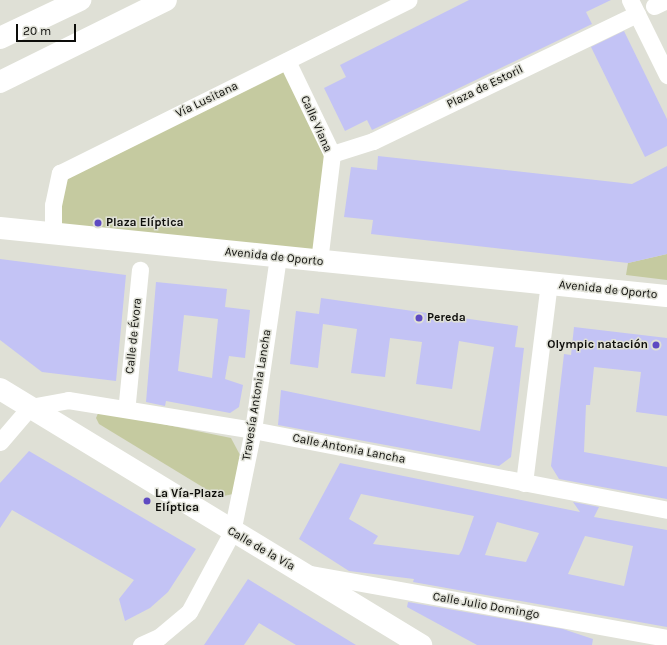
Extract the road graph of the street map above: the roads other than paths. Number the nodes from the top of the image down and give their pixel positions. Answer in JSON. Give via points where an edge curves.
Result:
{"nodes":[{"id":1,"x":80,"y":0,"type":"edge"},
{"id":2,"x":166,"y":0,"type":"edge"},
{"id":3,"x":408,"y":0,"type":"edge"},
{"id":4,"x":634,"y":7,"type":"edge"},
{"id":5,"x":0,"y":38,"type":"edge"},
{"id":6,"x":287,"y":61,"type":"junction"},
{"id":7,"x":667,"y":75,"type":"edge"},
{"id":8,"x":0,"y":82,"type":"edge"},
{"id":9,"x":332,"y":154,"type":"junction"},
{"id":10,"x":0,"y":228,"type":"edge"},
{"id":11,"x":53,"y":233,"type":"junction"},
{"id":12,"x":278,"y":257,"type":"junction"},
{"id":13,"x":319,"y":262,"type":"junction"},
{"id":14,"x":140,"y":270,"type":"dead end"},
{"id":15,"x":549,"y":283,"type":"junction"},
{"id":16,"x":667,"y":296,"type":"edge"},
{"id":17,"x":0,"y":389,"type":"edge"},
{"id":18,"x":127,"y":402,"type":"dead end"},
{"id":19,"x":30,"y":407,"type":"junction"},
{"id":20,"x":253,"y":430,"type":"junction"},
{"id":21,"x":0,"y":442,"type":"edge"},
{"id":22,"x":524,"y":483,"type":"junction"},
{"id":23,"x":667,"y":510,"type":"edge"},
{"id":24,"x":232,"y":532,"type":"junction"},
{"id":25,"x":304,"y":573,"type":"junction"},
{"id":26,"x":667,"y":638,"type":"edge"},
{"id":27,"x":141,"y":645,"type":"edge"},
{"id":28,"x":421,"y":645,"type":"edge"}],
"edges":[{"from":1,"to":5,"type":"main road"},
{"from":2,"to":8,"type":"main road"},
{"from":3,"to":6,"type":"street","name":"Vía Lusitana"},
{"from":4,"to":7,"type":"street"},
{"from":4,"to":9,"type":"street","name":"Plaza de Estoril","via":[[373,141]]},
{"from":6,"to":9,"type":"street","name":"Calle Viana"},
{"from":6,"to":11,"type":"street","name":"Vía Lusitana","via":[[60,173],[53,205]]},
{"from":9,"to":13,"type":"street","name":"Calle Viana"},
{"from":10,"to":11,"type":"main road","name":"Avenida de Oporto"},
{"from":11,"to":12,"type":"main road","name":"Avenida de Oporto"},
{"from":12,"to":13,"type":"main road","name":"Avenida de Oporto"},
{"from":12,"to":20,"type":"street","name":"Travesía Antonia Lancha"},
{"from":13,"to":15,"type":"main road","name":"Avenida de Oporto"},
{"from":14,"to":18,"type":"street","name":"Calle de Évora"},
{"from":15,"to":16,"type":"main road","name":"Avenida de Oporto"},
{"from":15,"to":22,"type":"street","name":"Avenida de Oporto"},
{"from":17,"to":19,"type":"main road","name":"Calle de la Vía"},
{"from":19,"to":20,"type":"street","name":"Calle Antonia Lancha","via":[[68,400]]},
{"from":19,"to":21,"type":"street"},
{"from":19,"to":24,"type":"main road","name":"Calle de la Vía"},
{"from":20,"to":22,"type":"street","name":"Calle Antonia Lancha"},
{"from":20,"to":24,"type":"street","name":"Travesía Antonia Lancha"},
{"from":22,"to":23,"type":"street","name":"Calle Antonia Lancha"},
{"from":24,"to":25,"type":"main road","name":"Calle de la Vía"},
{"from":24,"to":27,"type":"street","name":"Travesía Antonia Lancha","via":[[189,612],[159,637]]},
{"from":25,"to":26,"type":"street","name":"Calle Julio Domingo"},
{"from":25,"to":28,"type":"main road","name":"Calle de la Vía"}]}
